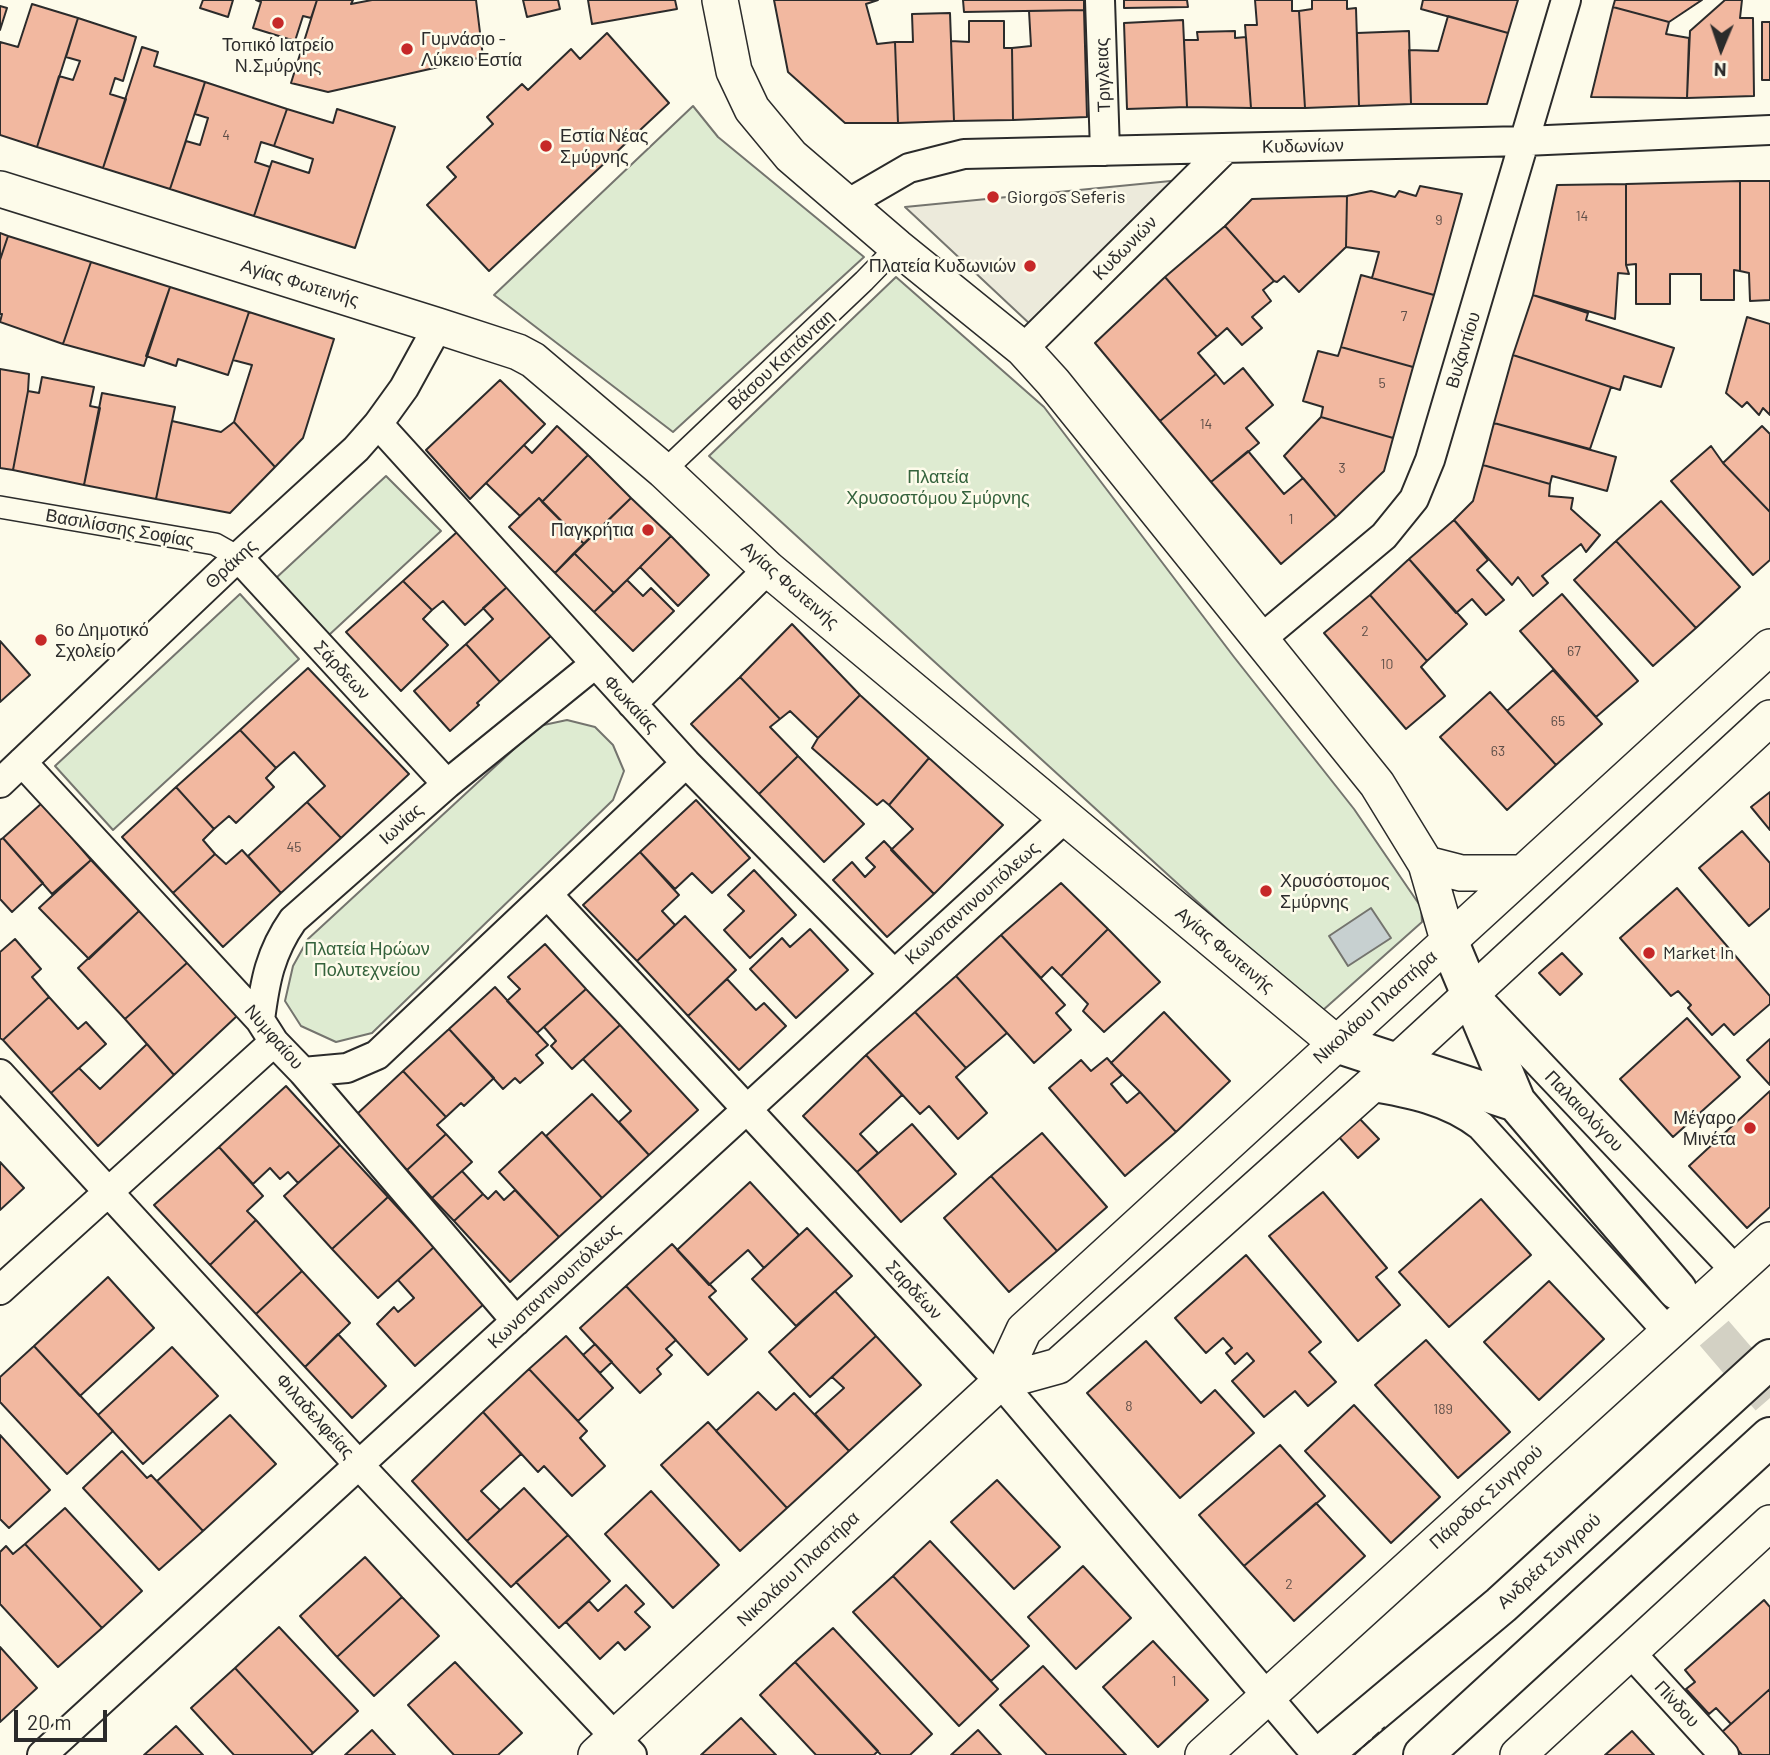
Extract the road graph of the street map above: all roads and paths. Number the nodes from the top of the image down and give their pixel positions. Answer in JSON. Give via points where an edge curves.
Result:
{"nodes":[{"id":1,"x":720,"y":0,"type":"edge"},
{"id":2,"x":1100,"y":0,"type":"edge"},
{"id":3,"x":1566,"y":0,"type":"edge"},
{"id":4,"x":1770,"y":130,"type":"edge"},
{"id":5,"x":1525,"y":141,"type":"junction"},
{"id":6,"x":1226,"y":148,"type":"junction"},
{"id":7,"x":1105,"y":151,"type":"junction"},
{"id":8,"x":0,"y":189,"type":"edge"},
{"id":9,"x":847,"y":204,"type":"junction"},
{"id":10,"x":897,"y":247,"type":"junction"},
{"id":11,"x":438,"y":326,"type":"junction"},
{"id":12,"x":1023,"y":349,"type":"junction"},
{"id":13,"x":378,"y":424,"type":"junction"},
{"id":14,"x":664,"y":471,"type":"junction"},
{"id":15,"x":0,"y":507,"type":"edge"},
{"id":16,"x":238,"y":556,"type":"junction"},
{"id":17,"x":768,"y":569,"type":"junction"},
{"id":18,"x":1261,"y":639,"type":"junction"},
{"id":19,"x":1770,"y":647,"type":"edge"},
{"id":20,"x":595,"y":664,"type":"junction"},
{"id":21,"x":632,"y":704,"type":"junction"},
{"id":22,"x":1770,"y":718,"type":"edge"},
{"id":23,"x":22,"y":762,"type":"junction"},
{"id":24,"x":685,"y":763,"type":"junction"},
{"id":25,"x":0,"y":783,"type":"edge"},
{"id":26,"x":447,"y":784,"type":"junction"},
{"id":27,"x":1066,"y":817,"type":"junction"},
{"id":28,"x":1426,"y":864,"type":"junction"},
{"id":29,"x":1522,"y":873,"type":"junction"},
{"id":30,"x":548,"y":895,"type":"junction"},
{"id":31,"x":1448,"y":940,"type":"junction"},
{"id":32,"x":894,"y":974,"type":"junction"},
{"id":33,"x":1471,"y":992,"type":"junction"},
{"id":34,"x":267,"y":1031,"type":"junction"},
{"id":35,"x":1336,"y":1043,"type":"junction"},
{"id":36,"x":303,"y":1072,"type":"junction"},
{"id":37,"x":0,"y":1074,"type":"edge"},
{"id":38,"x":1382,"y":1074,"type":"junction"},
{"id":39,"x":1517,"y":1102,"type":"junction"},
{"id":40,"x":747,"y":1109,"type":"junction"},
{"id":41,"x":109,"y":1191,"type":"junction"},
{"id":42,"x":1770,"y":1240,"type":"edge"},
{"id":43,"x":1736,"y":1271,"type":"junction"},
{"id":44,"x":0,"y":1290,"type":"edge"},
{"id":45,"x":1677,"y":1290,"type":"tunnel mouth"},
{"id":46,"x":516,"y":1321,"type":"junction"},
{"id":47,"x":1669,"y":1333,"type":"junction"},
{"id":48,"x":1770,"y":1359,"type":"edge"},
{"id":49,"x":1000,"y":1382,"type":"junction"},
{"id":50,"x":1770,"y":1437,"type":"edge"},
{"id":51,"x":359,"y":1465,"type":"junction"},
{"id":52,"x":1770,"y":1523,"type":"edge"},
{"id":53,"x":1630,"y":1652,"type":"junction"},
{"id":54,"x":1266,"y":1698,"type":"junction"},
{"id":55,"x":615,"y":1749,"type":"edge"},
{"id":56,"x":42,"y":1755,"type":"edge"},
{"id":57,"x":1203,"y":1755,"type":"edge"},
{"id":58,"x":1320,"y":1755,"type":"edge"},
{"id":59,"x":1423,"y":1755,"type":"edge"},
{"id":60,"x":1518,"y":1755,"type":"edge"},
{"id":61,"x":1724,"y":1755,"type":"edge"}],
"edges":[{"from":1,"to":9,"type":"street","via":[[734,71],[752,109],[791,156]]},
{"from":2,"to":7,"type":"street","name":"Τριγλειας"},
{"from":3,"to":5,"type":"street","name":"Βυζαντίου"},
{"from":4,"to":5,"type":"street","name":"Κυδωνίων"},
{"from":5,"to":6,"type":"street","name":"Κυδωνίων"},
{"from":5,"to":18,"type":"street","name":"Βυζαντίου","via":[[1415,499],[1384,536]]},
{"from":6,"to":7,"type":"street","name":"Κυδωνίων"},
{"from":6,"to":12,"type":"street","name":"Κυδωνιών"},
{"from":7,"to":9,"type":"street","name":"Κυδωνίων","via":[[964,154],[909,168]]},
{"from":8,"to":11,"type":"street","name":"Αγίας Φωτεινής"},
{"from":9,"to":10,"type":"street"},
{"from":10,"to":12,"type":"street"},
{"from":10,"to":14,"type":"street","name":"Βάσου Καπάνταη"},
{"from":11,"to":13,"type":"street","name":"Θράκης"},
{"from":11,"to":14,"type":"street","name":"Αγίας Φωτεινής","via":[[533,360]]},
{"from":12,"to":18,"type":"street"},
{"from":13,"to":16,"type":"street","name":"Θράκης"},
{"from":13,"to":20,"type":"street","name":"Φωκαίας"},
{"from":14,"to":17,"type":"street","name":"Αγίας Φωτεινής"},
{"from":15,"to":16,"type":"street","name":"Βασιλίσσης Σοφίας","via":[[215,544]]},
{"from":16,"to":23,"type":"street","name":"Θράκης"},
{"from":16,"to":26,"type":"street","name":"Σάρδεων"},
{"from":17,"to":21,"type":"street"},
{"from":17,"to":27,"type":"street","name":"Αγίας Φωτεινής"},
{"from":18,"to":28,"type":"street","via":[[1377,785]]},
{"from":19,"to":29,"type":"street","name":"Νικολάου Πλαστήρα"},
{"from":20,"to":21,"type":"street","name":"Φωκαίας"},
{"from":20,"to":26,"type":"street","name":"Ιωνίας"},
{"from":21,"to":24,"type":"street","name":"Φωκαίας"},
{"from":22,"to":33,"type":"street","name":"Νικολάου Πλαστήρα"},
{"from":23,"to":25,"type":"street","name":"Θράκης"},
{"from":23,"to":34,"type":"street","name":"Νυμφαίου"},
{"from":24,"to":30,"type":"street"},
{"from":24,"to":32,"type":"street","name":"Φωκαίας"},
{"from":26,"to":34,"type":"street","name":"Ιωνίας","via":[[293,920],[270,962]]},
{"from":27,"to":32,"type":"street","name":"Κωνσταντινουπόλεως"},
{"from":27,"to":35,"type":"street","name":"Αγίας Φωτεινής"},
{"from":28,"to":29,"type":"street","via":[[1461,873]]},
{"from":28,"to":31,"type":"street"},
{"from":29,"to":31,"type":"street","name":"Νικολάου Πλαστήρα"},
{"from":30,"to":36,"type":"street","via":[[377,1055],[347,1068]]},
{"from":30,"to":40,"type":"street","name":"Σαρδέων"},
{"from":31,"to":33,"type":"main road","name":"Παλαιολόγου"},
{"from":31,"to":35,"type":"street","name":"Νικολάου Πλαστήρα"},
{"from":32,"to":40,"type":"street","name":"Κωνσταντινουπόλεως"},
{"from":33,"to":38,"type":"street","name":"Νικολάου Πλαστήρα"},
{"from":33,"to":39,"type":"main road"},
{"from":33,"to":43,"type":"street","name":"Παλαιολόγου"},
{"from":34,"to":36,"type":"street","name":"Νυμφαίου"},
{"from":34,"to":41,"type":"street"},
{"from":35,"to":38,"type":"main road","name":"Αγίας Φωτεινής"},
{"from":35,"to":49,"type":"street","name":"Νικολάου Πλαστήρα","via":[[1024,1330]]},
{"from":36,"to":46,"type":"street","name":"Νυμφαίου"},
{"from":37,"to":41,"type":"street","name":"Φιλαδελφείας"},
{"from":38,"to":39,"type":"main road","name":"Αγίας Φωτεινής"},
{"from":38,"to":47,"type":"street","name":"Αγίας Φωτεινής","via":[[1481,1126]]},
{"from":38,"to":49,"type":"street","name":"Νικολάου Πλαστήρα","via":[[1058,1366]]},
{"from":39,"to":45,"type":"main road"},
{"from":40,"to":46,"type":"street","name":"Κωνσταντινουπόλεως"},
{"from":40,"to":49,"type":"street","name":"Σαρδέων"},
{"from":41,"to":44,"type":"street"},
{"from":41,"to":51,"type":"street","name":"Φιλαδελφείας"},
{"from":42,"to":43,"type":"street","name":"Πάροδος Συγγρού"},
{"from":43,"to":47,"type":"street","name":"Πάροδος Συγγρού"},
{"from":46,"to":51,"type":"street","name":"Κωνσταντινουπόλεως"},
{"from":47,"to":54,"type":"street","name":"Πάροδος Συγγρού"},
{"from":48,"to":58,"type":"main road","name":"Ανδρέα Συγγρού","via":[[1501,1605]]},
{"from":49,"to":54,"type":"street","name":"Σαρδέων"},
{"from":49,"to":55,"type":"street","name":"Νικολάου Πλαστήρα"},
{"from":50,"to":59,"type":"main road"},
{"from":51,"to":55,"type":"street","name":"Φιλαδελφείας"},
{"from":51,"to":56,"type":"street","name":"Κωνσταντινουπόλεως"},
{"from":52,"to":53,"type":"street"},
{"from":53,"to":60,"type":"street"},
{"from":53,"to":61,"type":"street","name":"Πίνδου"},
{"from":54,"to":57,"type":"street","name":"Πάροδος Συγγρού"},
{"from":54,"to":58,"type":"street"}]}
